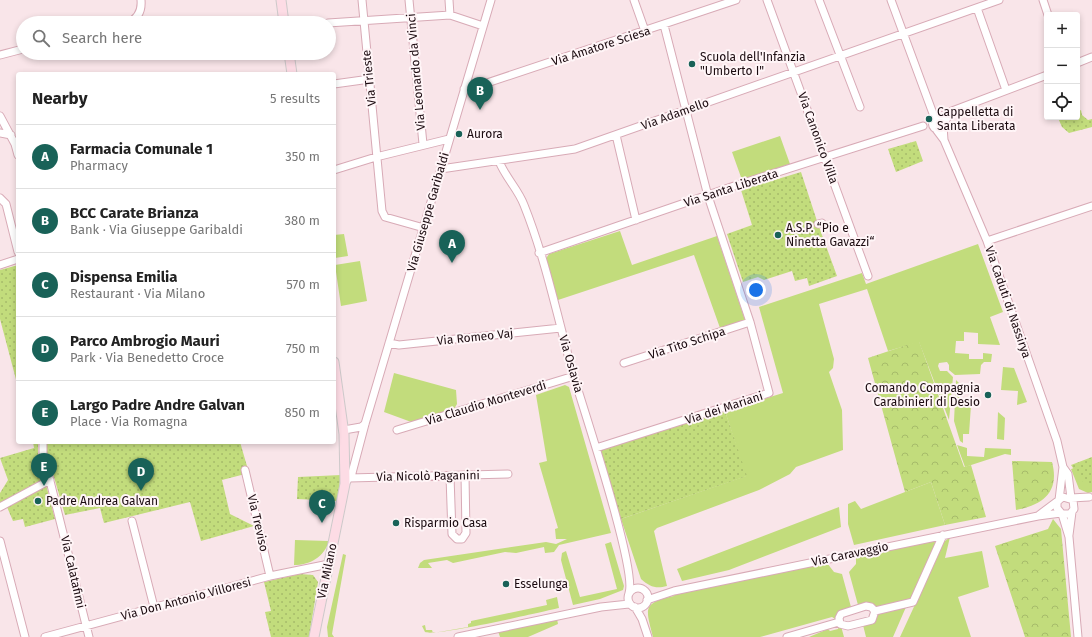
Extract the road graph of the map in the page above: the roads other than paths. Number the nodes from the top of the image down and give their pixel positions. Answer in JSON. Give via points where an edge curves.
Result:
{"nodes":[{"id":1,"x":140,"y":0,"type":"edge"},
{"id":2,"x":281,"y":0,"type":"edge"},
{"id":3,"x":362,"y":0,"type":"edge"},
{"id":4,"x":409,"y":0,"type":"edge"},
{"id":5,"x":449,"y":0,"type":"edge"},
{"id":6,"x":491,"y":0,"type":"edge"},
{"id":7,"x":634,"y":0,"type":"edge"},
{"id":8,"x":736,"y":0,"type":"edge"},
{"id":9,"x":767,"y":0,"type":"edge"},
{"id":10,"x":818,"y":0,"type":"edge"},
{"id":11,"x":891,"y":0,"type":"edge"},
{"id":12,"x":999,"y":0,"type":"edge"},
{"id":13,"x":1043,"y":0,"type":"edge"},
{"id":14,"x":977,"y":8,"type":"junction"},
{"id":15,"x":1047,"y":12,"type":"edge"},
{"id":16,"x":450,"y":15,"type":"junction"},
{"id":17,"x":136,"y":16,"type":"edge"},
{"id":18,"x":283,"y":16,"type":"edge"},
{"id":19,"x":411,"y":18,"type":"junction"},
{"id":20,"x":363,"y":21,"type":"junction"},
{"id":21,"x":336,"y":23,"type":"edge"},
{"id":22,"x":664,"y":25,"type":"junction"},
{"id":23,"x":483,"y":26,"type":"junction"},
{"id":24,"x":645,"y":31,"type":"junction"},
{"id":25,"x":904,"y":34,"type":"junction"},
{"id":26,"x":16,"y":51,"type":"edge"},
{"id":27,"x":0,"y":55,"type":"edge"},
{"id":28,"x":840,"y":57,"type":"junction"},
{"id":29,"x":1092,"y":57,"type":"edge"},
{"id":30,"x":290,"y":60,"type":"edge"},
{"id":31,"x":1080,"y":62,"type":"edge"},
{"id":32,"x":292,"y":72,"type":"edge"},
{"id":33,"x":794,"y":72,"type":"junction"},
{"id":34,"x":1044,"y":76,"type":"edge"},
{"id":35,"x":370,"y":79,"type":"junction"},
{"id":36,"x":336,"y":84,"type":"edge"},
{"id":37,"x":464,"y":89,"type":"junction"},
{"id":38,"x":1006,"y":90,"type":"junction"},
{"id":39,"x":860,"y":107,"type":"dead end"},
{"id":40,"x":685,"y":110,"type":"junction"},
{"id":41,"x":0,"y":116,"type":"edge"},
{"id":42,"x":937,"y":123,"type":"junction"},
{"id":43,"x":0,"y":133,"type":"edge"},
{"id":44,"x":11,"y":135,"type":"junction"},
{"id":45,"x":616,"y":135,"type":"junction"},
{"id":46,"x":449,"y":139,"type":"junction"},
{"id":47,"x":16,"y":142,"type":"edge"},
{"id":48,"x":423,"y":144,"type":"junction"},
{"id":49,"x":376,"y":157,"type":"junction"},
{"id":50,"x":826,"y":157,"type":"junction"},
{"id":51,"x":499,"y":161,"type":"junction"},
{"id":52,"x":336,"y":169,"type":"edge"},
{"id":53,"x":441,"y":169,"type":"junction"},
{"id":54,"x":708,"y":196,"type":"junction"},
{"id":55,"x":0,"y":198,"type":"edge"},
{"id":56,"x":1092,"y":206,"type":"edge"},
{"id":57,"x":636,"y":220,"type":"junction"},
{"id":58,"x":424,"y":228,"type":"junction"},
{"id":59,"x":987,"y":241,"type":"junction"},
{"id":60,"x":16,"y":244,"type":"edge"},
{"id":61,"x":539,"y":252,"type":"junction"},
{"id":62,"x":16,"y":261,"type":"edge"},
{"id":63,"x":0,"y":265,"type":"edge"},
{"id":64,"x":868,"y":276,"type":"dead end"},
{"id":65,"x":750,"y":322,"type":"junction"},
{"id":66,"x":560,"y":328,"type":"junction"},
{"id":67,"x":389,"y":343,"type":"junction"},
{"id":68,"x":624,"y":363,"type":"dead end"},
{"id":69,"x":336,"y":376,"type":"edge"},
{"id":70,"x":574,"y":376,"type":"junction"},
{"id":71,"x":365,"y":424,"type":"junction"},
{"id":72,"x":344,"y":430,"type":"junction"},
{"id":73,"x":398,"y":430,"type":"dead end"},
{"id":74,"x":43,"y":444,"type":"edge"},
{"id":75,"x":596,"y":448,"type":"junction"},
{"id":76,"x":1063,"y":467,"type":"junction"},
{"id":77,"x":245,"y":470,"type":"dead end"},
{"id":78,"x":508,"y":474,"type":"dead end"},
{"id":79,"x":465,"y":475,"type":"junction"},
{"id":80,"x":450,"y":476,"type":"junction"},
{"id":81,"x":50,"y":480,"type":"junction"},
{"id":82,"x":347,"y":481,"type":"junction"},
{"id":83,"x":1090,"y":497,"type":"edge"},
{"id":84,"x":1071,"y":498,"type":"junction"},
{"id":85,"x":1058,"y":501,"type":"junction"},
{"id":86,"x":0,"y":507,"type":"edge"},
{"id":87,"x":1073,"y":510,"type":"junction"},
{"id":88,"x":1061,"y":513,"type":"junction"},
{"id":89,"x":1038,"y":516,"type":"junction"},
{"id":90,"x":132,"y":521,"type":"dead end"},
{"id":91,"x":943,"y":535,"type":"junction"},
{"id":92,"x":1069,"y":537,"type":"junction"},
{"id":93,"x":0,"y":541,"type":"edge"},
{"id":94,"x":328,"y":564,"type":"junction"},
{"id":95,"x":629,"y":573,"type":"junction"},
{"id":96,"x":270,"y":576,"type":"junction"},
{"id":97,"x":643,"y":591,"type":"junction"},
{"id":98,"x":663,"y":593,"type":"junction"},
{"id":99,"x":630,"y":600,"type":"junction"},
{"id":100,"x":645,"y":603,"type":"junction"},
{"id":101,"x":154,"y":608,"type":"junction"},
{"id":102,"x":875,"y":611,"type":"junction"},
{"id":103,"x":642,"y":619,"type":"junction"},
{"id":104,"x":839,"y":622,"type":"junction"},
{"id":105,"x":86,"y":626,"type":"junction"},
{"id":106,"x":25,"y":637,"type":"edge"},
{"id":107,"x":45,"y":637,"type":"edge"},
{"id":108,"x":89,"y":637,"type":"edge"},
{"id":109,"x":314,"y":637,"type":"edge"},
{"id":110,"x":459,"y":637,"type":"edge"},
{"id":111,"x":648,"y":637,"type":"edge"},
{"id":112,"x":787,"y":637,"type":"edge"},
{"id":113,"x":1078,"y":637,"type":"edge"}],
"edges":[{"from":1,"to":17,"type":"street","via":[[141,8]]},
{"from":2,"to":18,"type":"main road"},
{"from":3,"to":20,"type":"street","name":"Via Trieste"},
{"from":4,"to":19,"type":"street","name":"Via Leonardo da Vinci"},
{"from":5,"to":16,"type":"street"},
{"from":6,"to":23,"type":"street","name":"Via Giuseppe Garibaldi"},
{"from":7,"to":24,"type":"street"},
{"from":8,"to":22,"type":"street","name":"Via Amatore Sciesa"},
{"from":9,"to":33,"type":"street","name":"Via Canonico Villa"},
{"from":10,"to":28,"type":"street"},
{"from":11,"to":25,"type":"street","name":"Via Caduti di Nassirya"},
{"from":12,"to":14,"type":"street","name":"Via Adamello"},
{"from":13,"to":15,"type":"street"},
{"from":14,"to":25,"type":"street","name":"Via Adamello"},
{"from":14,"to":38,"type":"street"},
{"from":16,"to":19,"type":"street"},
{"from":16,"to":23,"type":"street"},
{"from":19,"to":20,"type":"street"},
{"from":19,"to":48,"type":"street","name":"Via Leonardo da Vinci"},
{"from":20,"to":21,"type":"street"},
{"from":20,"to":35,"type":"street","name":"Via Trieste"},
{"from":22,"to":24,"type":"street","name":"Via Amatore Sciesa"},
{"from":22,"to":40,"type":"street","name":"Via dei Mariani"},
{"from":23,"to":37,"type":"street","name":"Via Giuseppe Garibaldi"},
{"from":24,"to":37,"type":"street","name":"Via Amatore Sciesa"},
{"from":25,"to":28,"type":"street","name":"Via Adamello"},
{"from":25,"to":42,"type":"street","name":"Via Caduti di Nassirya"},
{"from":26,"to":27,"type":"street"},
{"from":28,"to":33,"type":"street","name":"Via Adamello"},
{"from":28,"to":39,"type":"street"},
{"from":29,"to":31,"type":"street"},
{"from":30,"to":32,"type":"main road"},
{"from":33,"to":40,"type":"street","name":"Via Adamello"},
{"from":33,"to":50,"type":"street","name":"Via Canonico Villa"},
{"from":34,"to":38,"type":"street"},
{"from":35,"to":36,"type":"street"},
{"from":35,"to":49,"type":"street","name":"Via Trieste"},
{"from":37,"to":46,"type":"street","name":"Via Giuseppe Garibaldi"},
{"from":38,"to":42,"type":"street","via":[[952,111]]},
{"from":40,"to":45,"type":"street","name":"Via Adamello"},
{"from":40,"to":54,"type":"street","name":"Via dei Mariani"},
{"from":41,"to":44,"type":"street"},
{"from":42,"to":50,"type":"street","name":"Via Santa Liberata"},
{"from":42,"to":59,"type":"street","name":"Via Caduti di Nassirya"},
{"from":43,"to":44,"type":"street"},
{"from":44,"to":47,"type":"street"},
{"from":45,"to":51,"type":"street","name":"Via Adamello","via":[[575,149]]},
{"from":45,"to":57,"type":"street"},
{"from":46,"to":48,"type":"street"},
{"from":46,"to":53,"type":"street","name":"Via Giuseppe Garibaldi"},
{"from":48,"to":49,"type":"street"},
{"from":49,"to":52,"type":"street"},
{"from":49,"to":58,"type":"street","name":"Via Trieste","via":[[385,217]]},
{"from":50,"to":54,"type":"street","name":"Via Santa Liberata"},
{"from":50,"to":64,"type":"street","name":"Via Canonico Villa"},
{"from":51,"to":53,"type":"street","name":"Via Adamello"},
{"from":51,"to":61,"type":"street","name":"Via Oslavia","via":[[503,173],[525,206]]},
{"from":53,"to":58,"type":"street","name":"Via Giuseppe Garibaldi"},
{"from":54,"to":57,"type":"street","name":"Via Santa Liberata"},
{"from":54,"to":65,"type":"street","name":"Via dei Mariani"},
{"from":55,"to":60,"type":"street","via":[[6,204]]},
{"from":56,"to":59,"type":"street"},
{"from":57,"to":61,"type":"street","name":"Via Santa Liberata"},
{"from":58,"to":67,"type":"street","name":"Via Giuseppe Garibaldi"},
{"from":59,"to":76,"type":"street","name":"Via Caduti di Nassirya","via":[[1057,441]]},
{"from":61,"to":66,"type":"street","name":"Via Oslavia"},
{"from":62,"to":63,"type":"street"},
{"from":65,"to":68,"type":"street","name":"Via Tito Schipa"},
{"from":65,"to":75,"type":"street","name":"Via dei Mariani","via":[[769,393]]},
{"from":66,"to":67,"type":"street","name":"Via Romeo Vaj","via":[[399,345]]},
{"from":66,"to":70,"type":"street","name":"Via Oslavia"},
{"from":67,"to":71,"type":"street","name":"Via Giuseppe Garibaldi"},
{"from":69,"to":72,"type":"main road","name":"Via Milano"},
{"from":70,"to":73,"type":"street","name":"Via Claudio Monteverdi"},
{"from":70,"to":75,"type":"street","name":"Via Oslavia"},
{"from":71,"to":72,"type":"street","via":[[361,428]]},
{"from":71,"to":82,"type":"street","name":"Via Giuseppe Garibaldi","via":[[352,472]]},
{"from":72,"to":82,"type":"main road","name":"Via Milano"},
{"from":74,"to":81,"type":"street","name":"Via Calatafimi"},
{"from":75,"to":95,"type":"street","name":"Via Oslavia"},
{"from":76,"to":84,"type":"street","name":"Via Caduti di Nassirya","via":[[1068,474]]},
{"from":76,"to":85,"type":"street","name":"Via Caduti di Nassirya"},
{"from":77,"to":96,"type":"street","name":"Via Treviso"},
{"from":78,"to":79,"type":"street","name":"Via Nicolò Paganini"},
{"from":79,"to":80,"type":"street","name":"Via Nicolò Paganini"},
{"from":79,"to":80,"type":"street","via":[[466,533],[462,539],[456,539],[452,534]]},
{"from":80,"to":82,"type":"street","name":"Via Nicolò Paganini"},
{"from":81,"to":86,"type":"street"},
{"from":81,"to":105,"type":"street","name":"Via Calatafimi"},
{"from":82,"to":94,"type":"main road","name":"Via Milano"},
{"from":83,"to":84,"type":"street"},
{"from":83,"to":87,"type":"street"},
{"from":84,"to":85,"type":"street","via":[[1066,497]]},
{"from":84,"to":87,"type":"street"},
{"from":85,"to":88,"type":"street","via":[[1057,508]]},
{"from":85,"to":89,"type":"street","name":"Via Caravaggio"},
{"from":87,"to":88,"type":"street","via":[[1067,514]]},
{"from":87,"to":92,"type":"street"},
{"from":88,"to":89,"type":"street","name":"Via Caravaggio"},
{"from":88,"to":92,"type":"street"},
{"from":89,"to":91,"type":"street","name":"Via Caravaggio"},
{"from":90,"to":101,"type":"street"},
{"from":91,"to":98,"type":"street","name":"Via Caravaggio"},
{"from":91,"to":102,"type":"street","via":[[913,602]]},
{"from":92,"to":113,"type":"street"},
{"from":93,"to":106,"type":"street"},
{"from":94,"to":96,"type":"street","name":"Via Don Antonio Villoresi"},
{"from":94,"to":109,"type":"main road","name":"Via Milano"},
{"from":95,"to":97,"type":"street","name":"Via Oslavia"},
{"from":95,"to":99,"type":"street","name":"Via Oslavia"},
{"from":96,"to":101,"type":"street","name":"Via Don Antonio Villoresi"},
{"from":97,"to":98,"type":"street","name":"Via Caravaggio"},
{"from":97,"to":99,"type":"street","name":"Via Caravaggio","via":[[634,589]]},
{"from":97,"to":100,"type":"street"},
{"from":98,"to":100,"type":"street","name":"Via Caravaggio"},
{"from":99,"to":100,"type":"street","name":"Via Caravaggio"},
{"from":99,"to":103,"type":"street"},
{"from":99,"to":110,"type":"street"},
{"from":100,"to":103,"type":"street"},
{"from":101,"to":105,"type":"street","name":"Via Don Antonio Villoresi"},
{"from":102,"to":104,"type":"street","via":[[870,621],[848,626]]},
{"from":102,"to":104,"type":"street","via":[[868,606],[843,612]]},
{"from":103,"to":111,"type":"street"},
{"from":104,"to":112,"type":"street"},
{"from":105,"to":107,"type":"street","name":"Via Don Antonio Villoresi"},
{"from":105,"to":108,"type":"street","name":"Via Calatafimi"}]}
